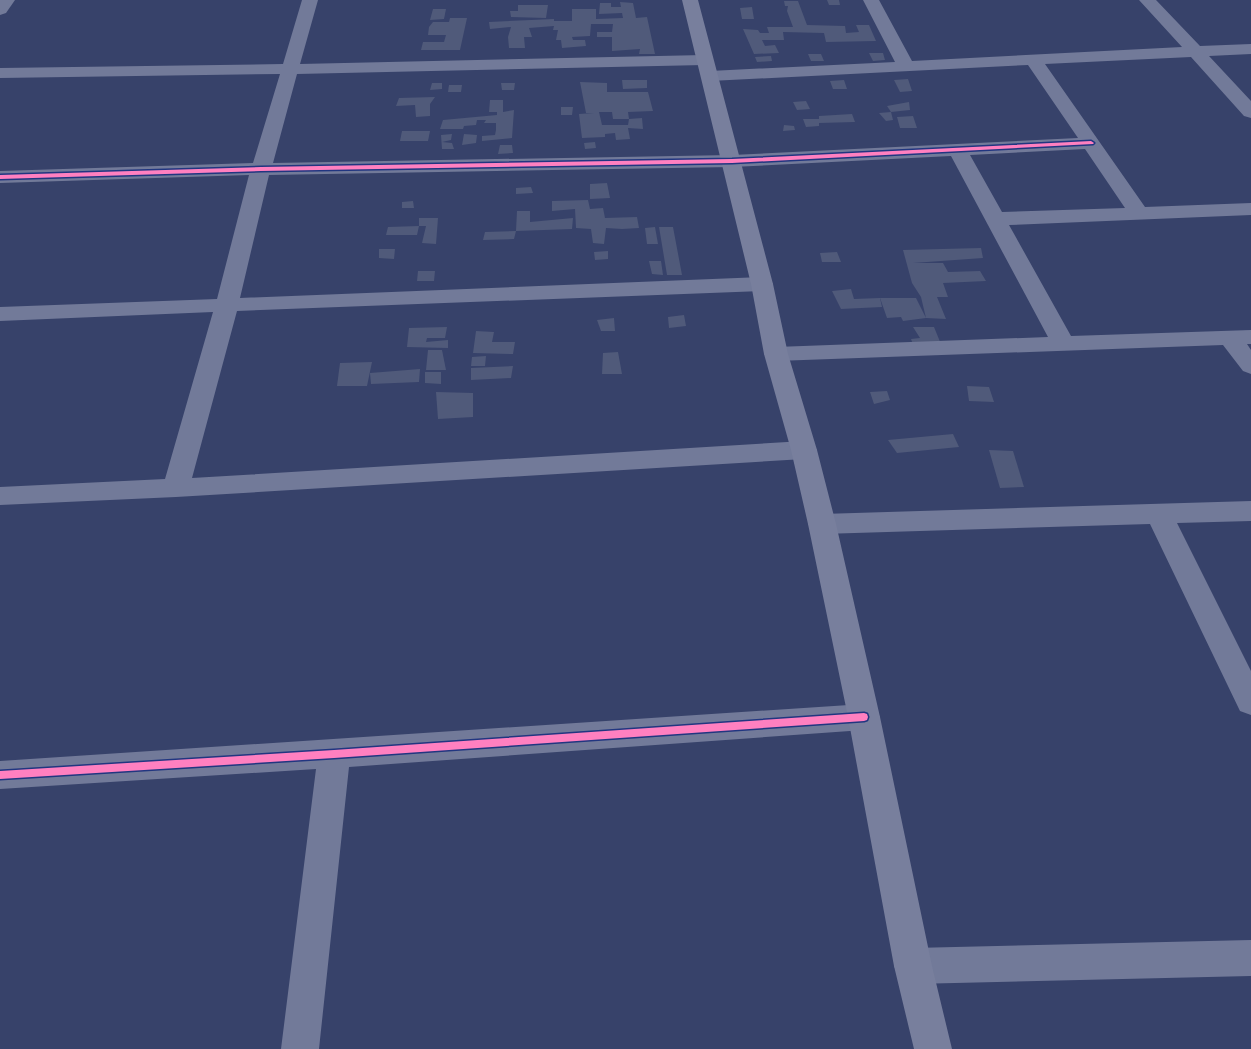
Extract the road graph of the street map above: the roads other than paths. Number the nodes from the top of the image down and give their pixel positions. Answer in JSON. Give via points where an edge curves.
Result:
{"nodes":[{"id":1,"x":7,"y":0,"type":"edge"},
{"id":2,"x":310,"y":0,"type":"edge"},
{"id":3,"x":690,"y":0,"type":"edge"},
{"id":4,"x":871,"y":0,"type":"edge"},
{"id":5,"x":1148,"y":0,"type":"edge"},
{"id":6,"x":0,"y":10,"type":"edge"},
{"id":7,"x":1251,"y":49,"type":"edge"},
{"id":8,"x":1195,"y":51,"type":"junction"},
{"id":9,"x":1034,"y":61,"type":"junction"},
{"id":10,"x":906,"y":66,"type":"junction"},
{"id":11,"x":707,"y":68,"type":"junction"},
{"id":12,"x":290,"y":69,"type":"junction"},
{"id":13,"x":0,"y":72,"type":"edge"},
{"id":14,"x":1251,"y":112,"type":"edge"},
{"id":15,"x":1091,"y":143,"type":"junction"},
{"id":16,"x":958,"y":151,"type":"junction"},
{"id":17,"x":732,"y":161,"type":"junction"},
{"id":18,"x":261,"y":169,"type":"junction"},
{"id":19,"x":0,"y":177,"type":"edge"},
{"id":20,"x":1251,"y":209,"type":"edge"},
{"id":21,"x":1140,"y":214,"type":"junction"},
{"id":22,"x":995,"y":219,"type":"junction"},
{"id":23,"x":762,"y":284,"type":"junction"},
{"id":24,"x":227,"y":305,"type":"junction"},
{"id":25,"x":0,"y":314,"type":"edge"},
{"id":26,"x":1240,"y":337,"type":"edge"},
{"id":27,"x":1064,"y":345,"type":"junction"},
{"id":28,"x":776,"y":354,"type":"junction"},
{"id":29,"x":1251,"y":366,"type":"edge"},
{"id":30,"x":804,"y":450,"type":"junction"},
{"id":31,"x":176,"y":488,"type":"junction"},
{"id":32,"x":0,"y":496,"type":"edge"},
{"id":33,"x":1251,"y":511,"type":"edge"},
{"id":34,"x":1160,"y":514,"type":"junction"},
{"id":35,"x":822,"y":524,"type":"junction"},
{"id":36,"x":1242,"y":665,"type":"edge"},
{"id":37,"x":1251,"y":702,"type":"edge"},
{"id":38,"x":864,"y":717,"type":"junction"},
{"id":39,"x":334,"y":754,"type":"junction"},
{"id":40,"x":0,"y":775,"type":"edge"},
{"id":41,"x":1251,"y":958,"type":"edge"},
{"id":42,"x":913,"y":966,"type":"junction"},
{"id":43,"x":300,"y":1049,"type":"edge"},
{"id":44,"x":933,"y":1049,"type":"edge"}],
"edges":[{"from":1,"to":6,"type":"street"},
{"from":2,"to":12,"type":"street"},
{"from":3,"to":11,"type":"main road"},
{"from":4,"to":10,"type":"street"},
{"from":5,"to":8,"type":"street"},
{"from":7,"to":8,"type":"street"},
{"from":8,"to":9,"type":"street"},
{"from":8,"to":14,"type":"street"},
{"from":9,"to":10,"type":"street"},
{"from":9,"to":15,"type":"street"},
{"from":10,"to":11,"type":"street"},
{"from":11,"to":12,"type":"street"},
{"from":11,"to":17,"type":"main road"},
{"from":12,"to":13,"type":"street"},
{"from":12,"to":18,"type":"street"},
{"from":15,"to":16,"type":"street"},
{"from":15,"to":21,"type":"street"},
{"from":16,"to":17,"type":"street"},
{"from":16,"to":22,"type":"street"},
{"from":17,"to":18,"type":"street"},
{"from":17,"to":23,"type":"main road"},
{"from":18,"to":19,"type":"street"},
{"from":18,"to":24,"type":"street"},
{"from":20,"to":21,"type":"street"},
{"from":21,"to":22,"type":"street"},
{"from":22,"to":27,"type":"street"},
{"from":23,"to":24,"type":"street"},
{"from":23,"to":28,"type":"main road"},
{"from":24,"to":25,"type":"street"},
{"from":24,"to":31,"type":"street"},
{"from":26,"to":27,"type":"street"},
{"from":26,"to":29,"type":"street"},
{"from":27,"to":28,"type":"street"},
{"from":28,"to":30,"type":"main road"},
{"from":30,"to":31,"type":"street"},
{"from":30,"to":35,"type":"main road"},
{"from":31,"to":32,"type":"street"},
{"from":33,"to":34,"type":"street"},
{"from":34,"to":35,"type":"street"},
{"from":34,"to":36,"type":"street"},
{"from":35,"to":38,"type":"main road"},
{"from":36,"to":37,"type":"street"},
{"from":38,"to":39,"type":"street"},
{"from":38,"to":42,"type":"main road"},
{"from":39,"to":40,"type":"street"},
{"from":39,"to":43,"type":"street"},
{"from":41,"to":42,"type":"street"},
{"from":42,"to":44,"type":"main road"}]}
